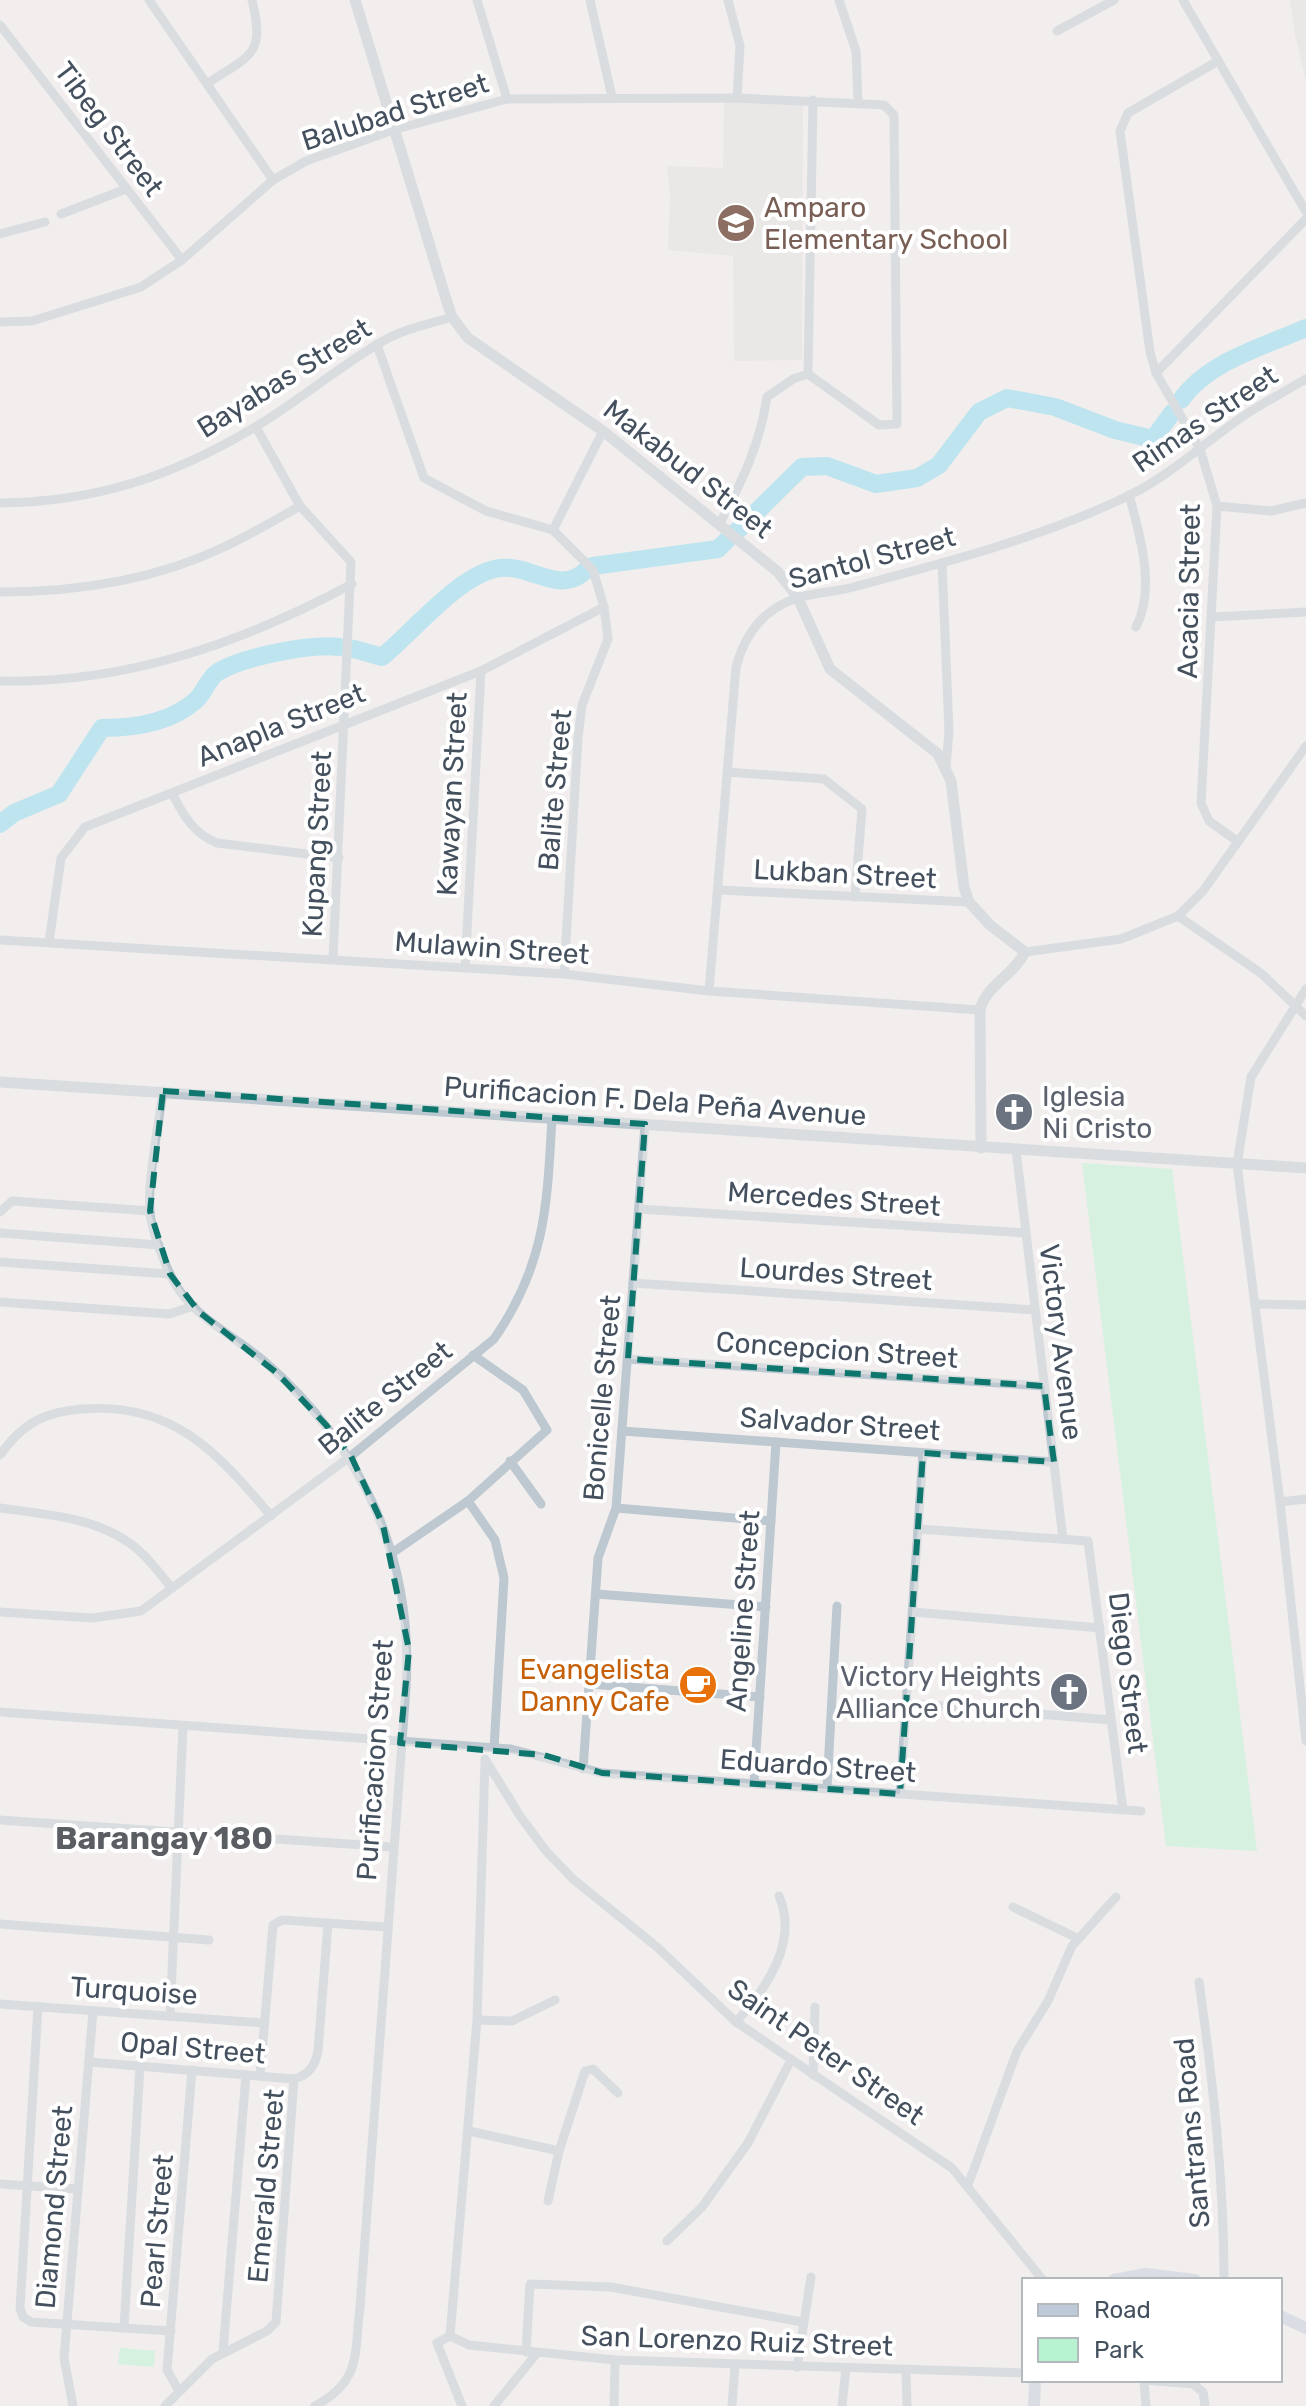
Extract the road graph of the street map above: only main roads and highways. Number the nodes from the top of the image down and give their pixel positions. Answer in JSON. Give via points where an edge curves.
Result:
{"nodes":[{"id":1,"x":1125,"y":2278,"type":"edge"},
{"id":2,"x":1179,"y":2278,"type":"edge"},
{"id":3,"x":1282,"y":2317,"type":"edge"},
{"id":4,"x":1306,"y":2328,"type":"edge"},
{"id":5,"x":1035,"y":2382,"type":"edge"},
{"id":6,"x":1034,"y":2406,"type":"edge"}],
"edges":[{"from":1,"to":2,"type":"main road"},
{"from":3,"to":4,"type":"main road"},
{"from":5,"to":6,"type":"main road"}]}
